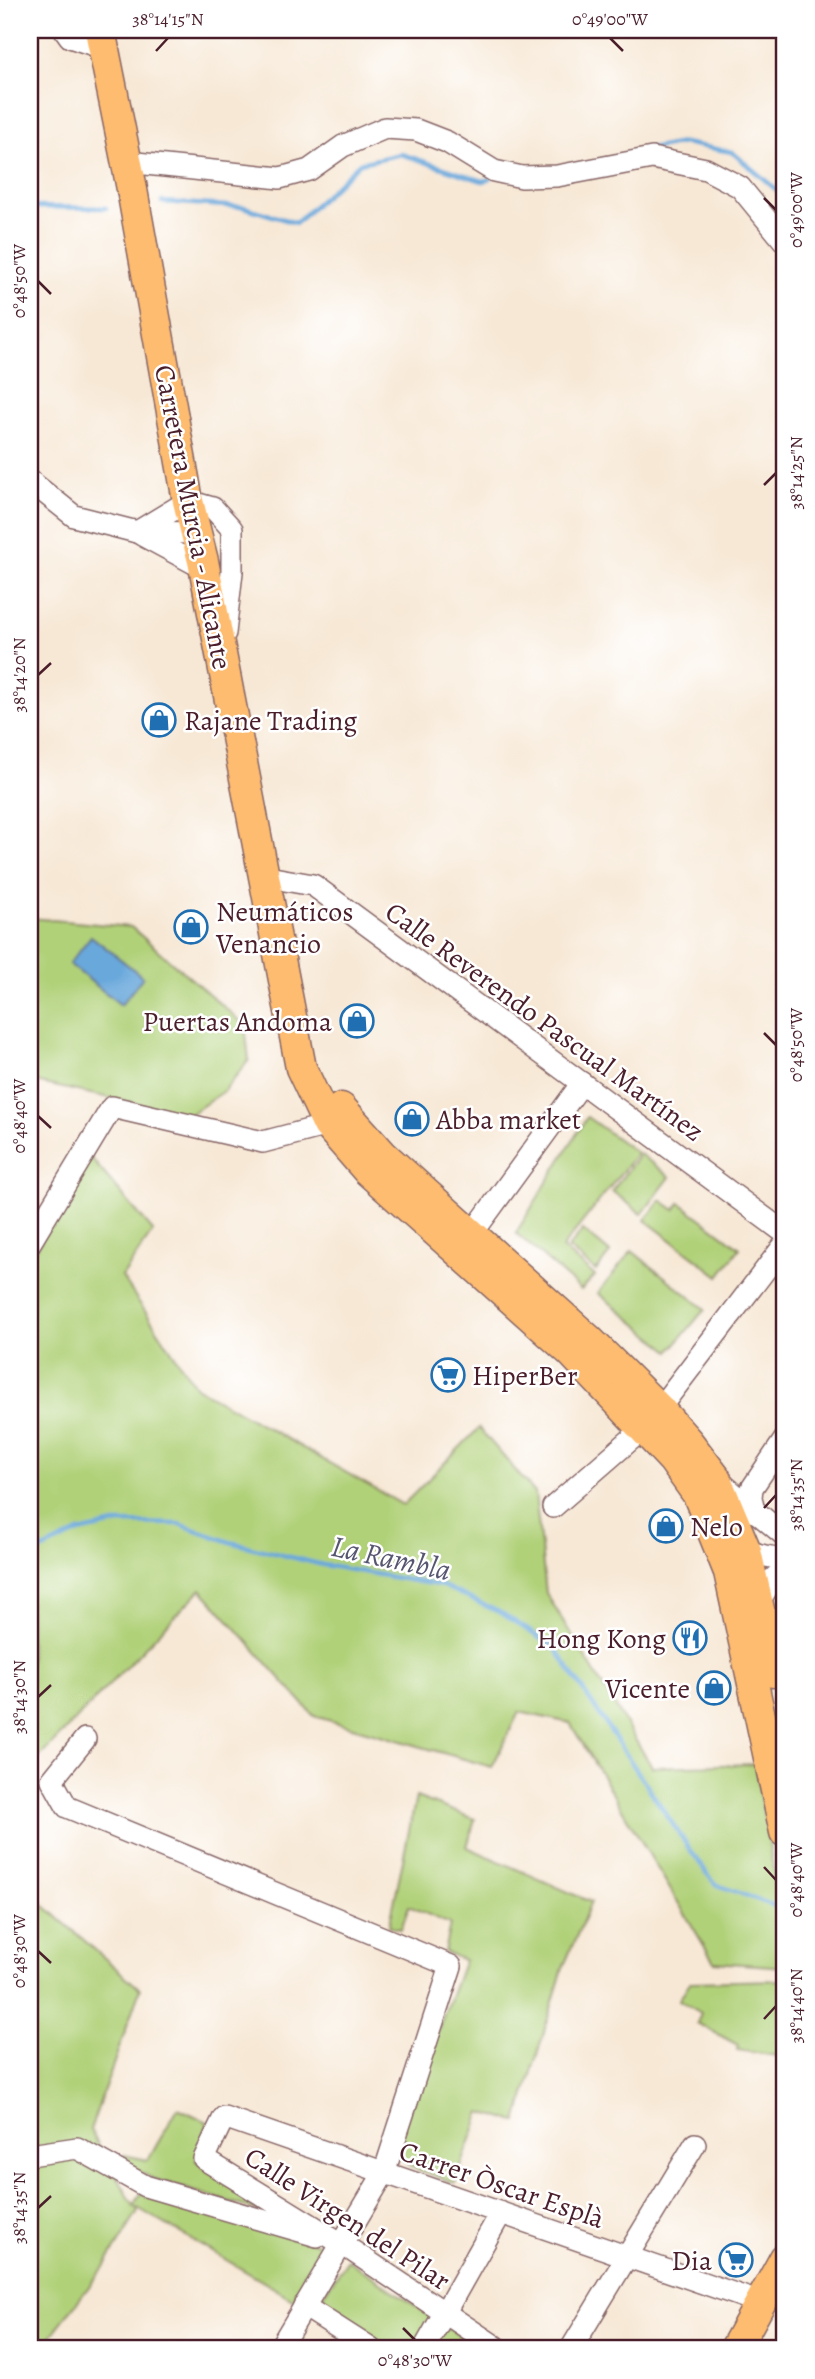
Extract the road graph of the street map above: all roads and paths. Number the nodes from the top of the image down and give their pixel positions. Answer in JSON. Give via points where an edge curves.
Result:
{"nodes":[{"id":1,"x":65,"y":30,"type":"edge"},
{"id":2,"x":101,"y":39,"type":"edge"},
{"id":3,"x":127,"y":162,"type":"junction"},
{"id":4,"x":785,"y":242,"type":"edge"},
{"id":5,"x":30,"y":481,"type":"edge"},
{"id":6,"x":188,"y":501,"type":"junction"},
{"id":7,"x":137,"y":532,"type":"junction"},
{"id":8,"x":196,"y":533,"type":"junction"},
{"id":9,"x":205,"y":569,"type":"junction"},
{"id":10,"x":224,"y":670,"type":"junction"},
{"id":11,"x":262,"y":876,"type":"junction"},
{"id":12,"x":290,"y":1004,"type":"junction"},
{"id":13,"x":582,"y":1083,"type":"junction"},
{"id":14,"x":328,"y":1125,"type":"junction"},
{"id":15,"x":451,"y":1216,"type":"junction"},
{"id":16,"x":480,"y":1223,"type":"junction"},
{"id":17,"x":785,"y":1233,"type":"edge"},
{"id":18,"x":30,"y":1243,"type":"edge"},
{"id":19,"x":785,"y":1244,"type":"edge"},
{"id":20,"x":493,"y":1254,"type":"junction"},
{"id":21,"x":652,"y":1418,"type":"junction"},
{"id":22,"x":785,"y":1439,"type":"edge"},
{"id":23,"x":707,"y":1486,"type":"junction"},
{"id":24,"x":553,"y":1507,"type":"dead end"},
{"id":25,"x":754,"y":1512,"type":"junction"},
{"id":26,"x":785,"y":1536,"type":"edge"},
{"id":27,"x":785,"y":1560,"type":"edge"},
{"id":28,"x":737,"y":1562,"type":"junction"},
{"id":29,"x":785,"y":1568,"type":"edge"},
{"id":30,"x":759,"y":1602,"type":"junction"},
{"id":31,"x":785,"y":1731,"type":"edge"},
{"id":32,"x":85,"y":1739,"type":"dead end"},
{"id":33,"x":785,"y":1832,"type":"edge"},
{"id":34,"x":224,"y":2118,"type":"joint"},
{"id":35,"x":695,"y":2144,"type":"dead end"},
{"id":36,"x":30,"y":2155,"type":"edge"},
{"id":37,"x":384,"y":2173,"type":"junction"},
{"id":38,"x":501,"y":2213,"type":"junction"},
{"id":39,"x":342,"y":2244,"type":"junction"},
{"id":40,"x":628,"y":2257,"type":"junction"},
{"id":41,"x":785,"y":2258,"type":"edge"},
{"id":42,"x":773,"y":2301,"type":"edge"},
{"id":43,"x":304,"y":2306,"type":"junction"},
{"id":44,"x":444,"y":2314,"type":"junction"},
{"id":45,"x":279,"y":2349,"type":"edge"},
{"id":46,"x":371,"y":2349,"type":"edge"},
{"id":47,"x":424,"y":2349,"type":"edge"},
{"id":48,"x":499,"y":2349,"type":"edge"},
{"id":49,"x":571,"y":2349,"type":"edge"},
{"id":50,"x":735,"y":2349,"type":"edge"},
{"id":51,"x":756,"y":2349,"type":"edge"}],
"edges":[{"from":1,"to":2,"type":"street","via":[[70,37]]},
{"from":2,"to":3,"type":"highway","name":"Carretera Murcia - Alicante"},
{"from":3,"to":4,"type":"street","via":[[280,178],[309,170],[343,146],[385,128],[415,131],[447,142],[494,171],[522,177],[556,176],[652,158],[706,169],[740,187]]},
{"from":3,"to":6,"type":"highway","name":"Carretera Murcia - Alicante"},
{"from":5,"to":7,"type":"street","via":[[74,516]]},
{"from":6,"to":7,"type":"street"},
{"from":6,"to":8,"type":"highway","name":"Carretera Murcia - Alicante"},
{"from":6,"to":10,"type":"street","via":[[213,508],[232,529]]},
{"from":7,"to":8,"type":"street"},
{"from":7,"to":9,"type":"street"},
{"from":8,"to":9,"type":"highway","name":"Carretera Murcia - Alicante"},
{"from":9,"to":10,"type":"highway","name":"Carretera Murcia - Alicante"},
{"from":10,"to":11,"type":"highway","name":"Carretera Murcia - Alicante"},
{"from":11,"to":12,"type":"highway","name":"Carretera Murcia - Alicante"},
{"from":11,"to":13,"type":"street","name":"Calle Reverendo Pascual Martínez","via":[[313,885]]},
{"from":12,"to":14,"type":"highway","via":[[301,1068]]},
{"from":12,"to":15,"type":"highway","via":[[310,1061],[345,1113],[383,1155]]},
{"from":13,"to":16,"type":"street"},
{"from":13,"to":17,"type":"street","name":"Calle Reverendo Pascual Martínez"},
{"from":14,"to":18,"type":"street","via":[[264,1142],[112,1107]]},
{"from":14,"to":21,"type":"highway","via":[[367,1170],[570,1352]]},
{"from":15,"to":16,"type":"street","via":[[463,1214]]},
{"from":15,"to":20,"type":"highway"},
{"from":16,"to":20,"type":"street","via":[[491,1239]]},
{"from":19,"to":21,"type":"street"},
{"from":20,"to":21,"type":"highway","via":[[589,1340]]},
{"from":21,"to":23,"type":"highway","via":[[673,1460]]},
{"from":21,"to":24,"type":"street"},
{"from":22,"to":25,"type":"street","via":[[755,1481]]},
{"from":23,"to":25,"type":"street"},
{"from":23,"to":28,"type":"highway"},
{"from":25,"to":26,"type":"street"},
{"from":26,"to":28,"type":"street","via":[[755,1539]]},
{"from":27,"to":28,"type":"street","via":[[758,1556]]},
{"from":28,"to":30,"type":"highway"},
{"from":28,"to":33,"type":"highway"},
{"from":29,"to":30,"type":"street"},
{"from":30,"to":31,"type":"highway"},
{"from":32,"to":37,"type":"street","via":[[52,1780],[67,1807],[451,1966]]},
{"from":34,"to":37,"type":"street","name":"Carrer Òscar Esplà"},
{"from":34,"to":39,"type":"street","name":"Calle Virgen del Pilar","via":[[204,2159]]},
{"from":35,"to":40,"type":"street"},
{"from":36,"to":39,"type":"street","via":[[77,2148],[145,2186]]},
{"from":37,"to":38,"type":"street","name":"Carrer Òscar Esplà"},
{"from":37,"to":39,"type":"street"},
{"from":38,"to":40,"type":"street","name":"Carrer Òscar Esplà"},
{"from":38,"to":44,"type":"street"},
{"from":39,"to":43,"type":"street"},
{"from":39,"to":44,"type":"street","name":"Calle Virgen del Pilar"},
{"from":40,"to":42,"type":"street","name":"Carrer Òscar Esplà"},
{"from":40,"to":49,"type":"street"},
{"from":41,"to":42,"type":"highway"},
{"from":42,"to":50,"type":"highway"},
{"from":42,"to":51,"type":"highway"},
{"from":43,"to":45,"type":"street"},
{"from":43,"to":46,"type":"street"},
{"from":44,"to":47,"type":"street"},
{"from":44,"to":48,"type":"street","name":"Calle Virgen del Pilar"}]}
